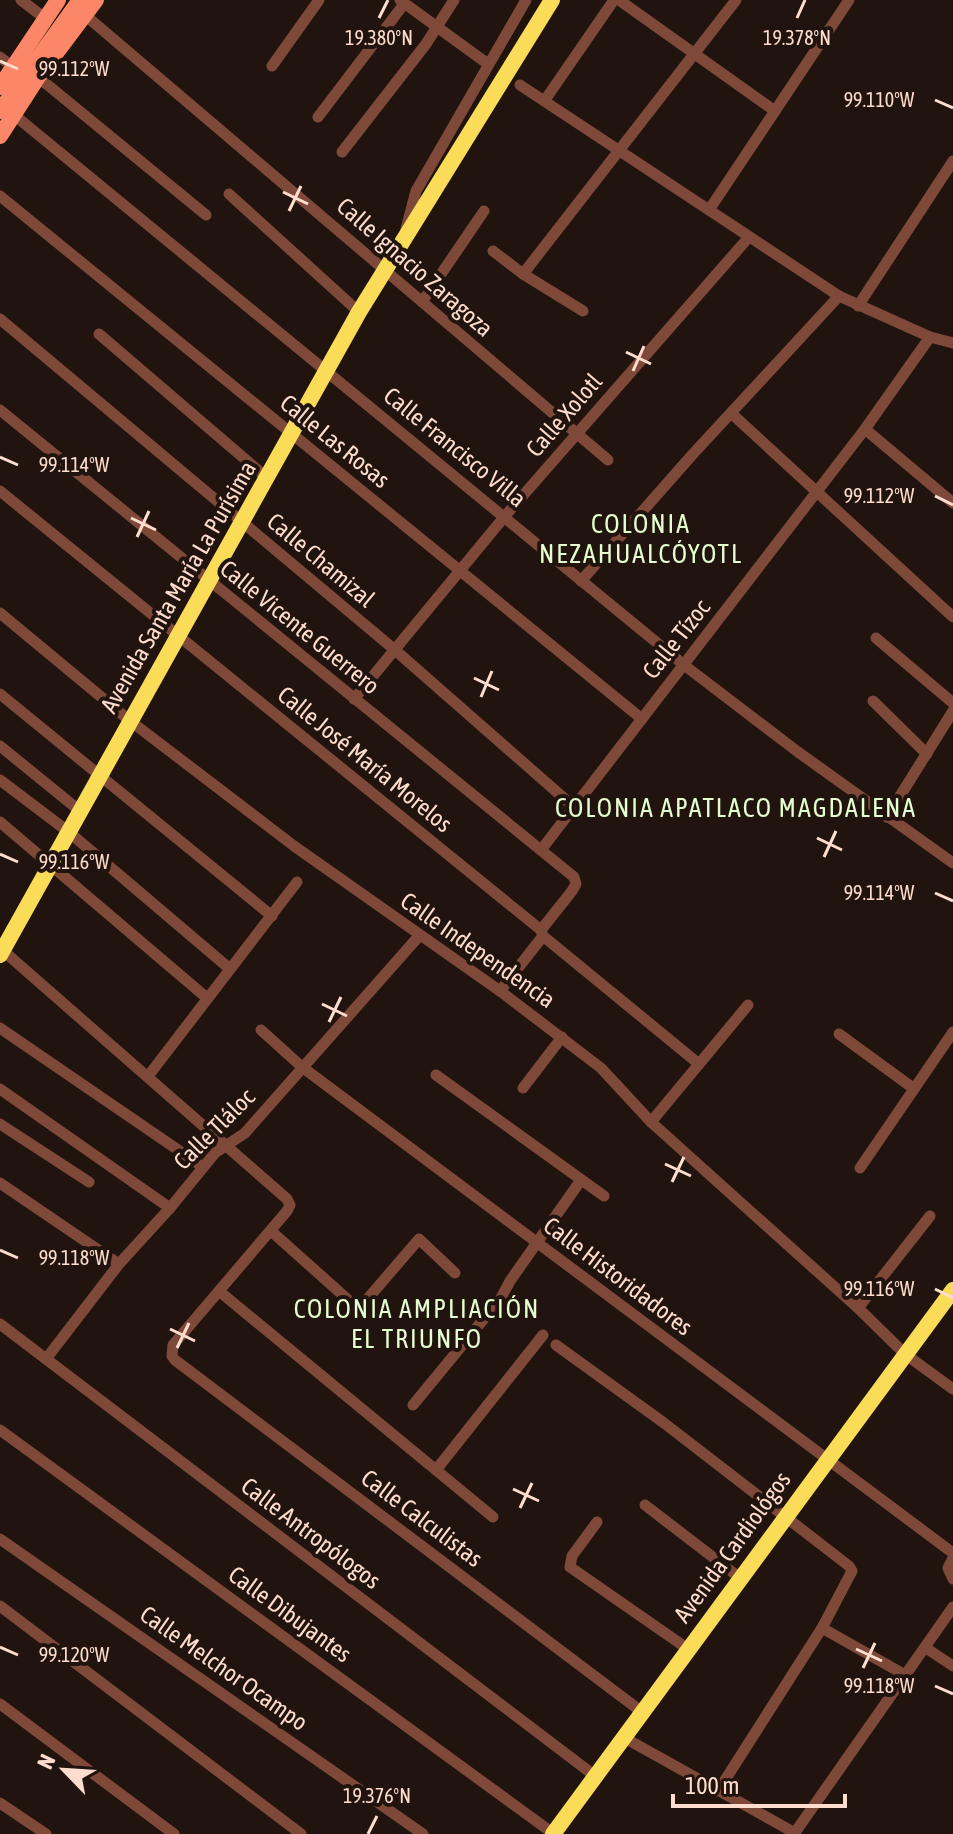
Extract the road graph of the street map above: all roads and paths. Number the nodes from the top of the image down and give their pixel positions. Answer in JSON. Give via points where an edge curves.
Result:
{"nodes":[{"id":1,"x":21,"y":0,"type":"edge"},
{"id":2,"x":58,"y":0,"type":"edge"},
{"id":3,"x":96,"y":0,"type":"edge"},
{"id":4,"x":319,"y":0,"type":"edge"},
{"id":5,"x":454,"y":0,"type":"edge"},
{"id":6,"x":526,"y":0,"type":"edge"},
{"id":7,"x":552,"y":0,"type":"edge"},
{"id":8,"x":616,"y":0,"type":"edge"},
{"id":9,"x":736,"y":0,"type":"edge"},
{"id":10,"x":849,"y":0,"type":"edge"},
{"id":11,"x":402,"y":2,"type":"edge"},
{"id":12,"x":82,"y":7,"type":"edge"},
{"id":13,"x":52,"y":23,"type":"junction"},
{"id":14,"x":437,"y":28,"type":"junction"},
{"id":15,"x":693,"y":53,"type":"junction"},
{"id":16,"x":7,"y":62,"type":"edge"},
{"id":17,"x":488,"y":64,"type":"junction"},
{"id":18,"x":272,"y":66,"type":"dead end"},
{"id":19,"x":38,"y":77,"type":"junction"},
{"id":20,"x":0,"y":87,"type":"edge"},
{"id":21,"x":524,"y":87,"type":"dead end"},
{"id":22,"x":545,"y":100,"type":"junction"},
{"id":23,"x":775,"y":111,"type":"junction"},
{"id":24,"x":4,"y":114,"type":"edge"},
{"id":25,"x":318,"y":117,"type":"dead end"},
{"id":26,"x":0,"y":136,"type":"edge"},
{"id":27,"x":618,"y":150,"type":"junction"},
{"id":28,"x":342,"y":152,"type":"dead end"},
{"id":29,"x":953,"y":161,"type":"edge"},
{"id":30,"x":229,"y":194,"type":"dead end"},
{"id":31,"x":0,"y":196,"type":"edge"},
{"id":32,"x":709,"y":210,"type":"junction"},
{"id":33,"x":484,"y":211,"type":"dead end"},
{"id":34,"x":206,"y":215,"type":"dead end"},
{"id":35,"x":749,"y":237,"type":"junction"},
{"id":36,"x":401,"y":245,"type":"junction"},
{"id":37,"x":493,"y":251,"type":"dead end"},
{"id":38,"x":386,"y":270,"type":"junction"},
{"id":39,"x":523,"y":274,"type":"junction"},
{"id":40,"x":839,"y":296,"type":"junction"},
{"id":41,"x":422,"y":302,"type":"junction"},
{"id":42,"x":858,"y":306,"type":"junction"},
{"id":43,"x":583,"y":311,"type":"dead end"},
{"id":44,"x":359,"y":312,"type":"junction"},
{"id":45,"x":0,"y":319,"type":"edge"},
{"id":46,"x":953,"y":330,"type":"edge"},
{"id":47,"x":99,"y":334,"type":"dead end"},
{"id":48,"x":930,"y":337,"type":"junction"},
{"id":49,"x":950,"y":342,"type":"edge"},
{"id":50,"x":326,"y":371,"type":"junction"},
{"id":51,"x":0,"y":410,"type":"edge"},
{"id":52,"x":731,"y":413,"type":"junction"},
{"id":53,"x":865,"y":429,"type":"junction"},
{"id":54,"x":577,"y":433,"type":"junction"},
{"id":55,"x":292,"y":434,"type":"junction"},
{"id":56,"x":608,"y":460,"type":"dead end"},
{"id":57,"x":267,"y":478,"type":"junction"},
{"id":58,"x":0,"y":491,"type":"edge"},
{"id":59,"x":816,"y":494,"type":"junction"},
{"id":60,"x":953,"y":503,"type":"edge"},
{"id":61,"x":505,"y":516,"type":"junction"},
{"id":62,"x":241,"y":523,"type":"junction"},
{"id":63,"x":460,"y":571,"type":"junction"},
{"id":64,"x":208,"y":581,"type":"junction"},
{"id":65,"x":581,"y":581,"type":"junction"},
{"id":66,"x":0,"y":613,"type":"edge"},
{"id":67,"x":953,"y":617,"type":"edge"},
{"id":68,"x":178,"y":636,"type":"junction"},
{"id":69,"x":876,"y":638,"type":"dead end"},
{"id":70,"x":395,"y":650,"type":"junction"},
{"id":71,"x":684,"y":665,"type":"junction"},
{"id":72,"x":0,"y":694,"type":"edge"},
{"id":73,"x":354,"y":699,"type":"junction"},
{"id":74,"x":873,"y":701,"type":"dead end"},
{"id":75,"x":953,"y":703,"type":"edge"},
{"id":76,"x":953,"y":711,"type":"edge"},
{"id":77,"x":642,"y":719,"type":"junction"},
{"id":78,"x":129,"y":720,"type":"junction"},
{"id":79,"x":0,"y":746,"type":"edge"},
{"id":80,"x":927,"y":754,"type":"junction"},
{"id":81,"x":99,"y":776,"type":"junction"},
{"id":82,"x":0,"y":780,"type":"edge"},
{"id":83,"x":574,"y":807,"type":"junction"},
{"id":84,"x":80,"y":811,"type":"junction"},
{"id":85,"x":887,"y":817,"type":"junction"},
{"id":86,"x":0,"y":822,"type":"edge"},
{"id":87,"x":70,"y":833,"type":"junction"},
{"id":88,"x":541,"y":850,"type":"junction"},
{"id":89,"x":953,"y":863,"type":"edge"},
{"id":90,"x":51,"y":864,"type":"junction"},
{"id":91,"x":297,"y":882,"type":"dead end"},
{"id":92,"x":272,"y":916,"type":"junction"},
{"id":93,"x":542,"y":933,"type":"junction"},
{"id":94,"x":419,"y":936,"type":"junction"},
{"id":95,"x":1,"y":950,"type":"edge"},
{"id":96,"x":230,"y":969,"type":"junction"},
{"id":97,"x":500,"y":991,"type":"junction"},
{"id":98,"x":207,"y":998,"type":"junction"},
{"id":99,"x":748,"y":1005,"type":"dead end"},
{"id":100,"x":0,"y":1028,"type":"edge"},
{"id":101,"x":261,"y":1030,"type":"dead end"},
{"id":102,"x":953,"y":1032,"type":"edge"},
{"id":103,"x":839,"y":1034,"type":"dead end"},
{"id":104,"x":562,"y":1037,"type":"junction"},
{"id":105,"x":699,"y":1064,"type":"junction"},
{"id":106,"x":302,"y":1067,"type":"junction"},
{"id":107,"x":149,"y":1075,"type":"junction"},
{"id":108,"x":436,"y":1075,"type":"dead end"},
{"id":109,"x":523,"y":1088,"type":"dead end"},
{"id":110,"x":913,"y":1088,"type":"junction"},
{"id":111,"x":0,"y":1089,"type":"edge"},
{"id":112,"x":651,"y":1122,"type":"junction"},
{"id":113,"x":0,"y":1124,"type":"edge"},
{"id":114,"x":228,"y":1145,"type":"junction"},
{"id":115,"x":203,"y":1167,"type":"junction"},
{"id":116,"x":860,"y":1168,"type":"dead end"},
{"id":117,"x":581,"y":1180,"type":"junction"},
{"id":118,"x":89,"y":1182,"type":"dead end"},
{"id":119,"x":0,"y":1183,"type":"edge"},
{"id":120,"x":604,"y":1196,"type":"dead end"},
{"id":121,"x":170,"y":1208,"type":"junction"},
{"id":122,"x":930,"y":1216,"type":"dead end"},
{"id":123,"x":271,"y":1231,"type":"junction"},
{"id":124,"x":536,"y":1243,"type":"junction"},
{"id":125,"x":119,"y":1264,"type":"junction"},
{"id":126,"x":455,"y":1273,"type":"dead end"},
{"id":127,"x":953,"y":1290,"type":"edge"},
{"id":128,"x":219,"y":1291,"type":"junction"},
{"id":129,"x":858,"y":1308,"type":"junction"},
{"id":130,"x":0,"y":1324,"type":"edge"},
{"id":131,"x":543,"y":1335,"type":"dead end"},
{"id":132,"x":556,"y":1345,"type":"dead end"},
{"id":133,"x":905,"y":1354,"type":"junction"},
{"id":134,"x":46,"y":1359,"type":"junction"},
{"id":135,"x":953,"y":1389,"type":"edge"},
{"id":136,"x":413,"y":1405,"type":"dead end"},
{"id":137,"x":0,"y":1430,"type":"edge"},
{"id":138,"x":827,"y":1458,"type":"junction"},
{"id":139,"x":436,"y":1470,"type":"junction"},
{"id":140,"x":645,"y":1505,"type":"dead end"},
{"id":141,"x":493,"y":1517,"type":"dead end"},
{"id":142,"x":784,"y":1517,"type":"junction"},
{"id":143,"x":597,"y":1522,"type":"dead end"},
{"id":144,"x":0,"y":1539,"type":"edge"},
{"id":145,"x":953,"y":1556,"type":"edge"},
{"id":146,"x":740,"y":1578,"type":"junction"},
{"id":147,"x":953,"y":1579,"type":"edge"},
{"id":148,"x":0,"y":1606,"type":"edge"},
{"id":149,"x":953,"y":1607,"type":"edge"},
{"id":150,"x":822,"y":1628,"type":"junction"},
{"id":151,"x":926,"y":1648,"type":"junction"},
{"id":152,"x":688,"y":1649,"type":"junction"},
{"id":153,"x":953,"y":1666,"type":"edge"},
{"id":154,"x":907,"y":1676,"type":"junction"},
{"id":155,"x":0,"y":1704,"type":"edge"},
{"id":156,"x":642,"y":1712,"type":"junction"},
{"id":157,"x":623,"y":1737,"type":"junction"},
{"id":158,"x":595,"y":1776,"type":"junction"},
{"id":159,"x":718,"y":1791,"type":"junction"},
{"id":160,"x":0,"y":1803,"type":"edge"},
{"id":161,"x":794,"y":1833,"type":"edge"},
{"id":162,"x":46,"y":1834,"type":"edge"},
{"id":163,"x":174,"y":1834,"type":"edge"},
{"id":164,"x":301,"y":1834,"type":"edge"},
{"id":165,"x":423,"y":1834,"type":"edge"},
{"id":166,"x":553,"y":1834,"type":"edge"}],
"edges":[{"from":1,"to":13,"type":"street"},
{"from":2,"to":13,"type":"street"},
{"from":3,"to":12,"type":"street"},
{"from":4,"to":18,"type":"street"},
{"from":5,"to":14,"type":"street"},
{"from":6,"to":17,"type":"street","name":"Avenida Santa María La Purísima"},
{"from":7,"to":36,"type":"main road","name":"Avenida Santa María La Purísima"},
{"from":8,"to":15,"type":"street"},
{"from":8,"to":22,"type":"street"},
{"from":9,"to":15,"type":"street"},
{"from":10,"to":23,"type":"street"},
{"from":11,"to":14,"type":"street"},
{"from":11,"to":25,"type":"street"},
{"from":12,"to":13,"type":"street"},
{"from":12,"to":19,"type":"street"},
{"from":12,"to":38,"type":"street","name":"Calle Ignacio Zaragoza"},
{"from":13,"to":16,"type":"street"},
{"from":13,"to":24,"type":"street"},
{"from":14,"to":17,"type":"street"},
{"from":14,"to":28,"type":"street"},
{"from":15,"to":23,"type":"street"},
{"from":15,"to":27,"type":"street"},
{"from":16,"to":20,"type":"street"},
{"from":17,"to":36,"type":"street","name":"Avenida Santa María La Purísima","via":[[416,191]]},
{"from":19,"to":24,"type":"street"},
{"from":19,"to":34,"type":"street"},
{"from":21,"to":22,"type":"street"},
{"from":22,"to":27,"type":"street"},
{"from":23,"to":32,"type":"street"},
{"from":24,"to":26,"type":"street"},
{"from":24,"to":50,"type":"street","name":"Calle Francisco Villa"},
{"from":27,"to":32,"type":"street"},
{"from":27,"to":39,"type":"street"},
{"from":29,"to":42,"type":"street"},
{"from":30,"to":44,"type":"street"},
{"from":31,"to":55,"type":"street","name":"Calle Las Rosas"},
{"from":32,"to":35,"type":"street"},
{"from":33,"to":41,"type":"street"},
{"from":35,"to":40,"type":"street"},
{"from":35,"to":54,"type":"street","name":"Calle Xolotl"},
{"from":36,"to":38,"type":"main road","name":"Avenida Santa María La Purísima"},
{"from":37,"to":39,"type":"street"},
{"from":38,"to":41,"type":"street","name":"Calle Ignacio Zaragoza"},
{"from":38,"to":44,"type":"main road","name":"Avenida Santa María La Purísima"},
{"from":39,"to":43,"type":"street"},
{"from":40,"to":42,"type":"street"},
{"from":40,"to":52,"type":"street"},
{"from":41,"to":54,"type":"street","name":"Calle Ignacio Zaragoza"},
{"from":42,"to":48,"type":"street"},
{"from":44,"to":50,"type":"main road","name":"Avenida Santa María La Purísima"},
{"from":45,"to":62,"type":"street","name":"Calle Chamizal"},
{"from":46,"to":49,"type":"street"},
{"from":47,"to":57,"type":"street"},
{"from":48,"to":49,"type":"street"},
{"from":48,"to":53,"type":"street","name":"Calle Tízoc"},
{"from":50,"to":55,"type":"main road","name":"Avenida Santa María La Purísima"},
{"from":50,"to":61,"type":"street","name":"Calle Francisco Villa"},
{"from":51,"to":64,"type":"street","name":"Calle Vicente Guerrero"},
{"from":52,"to":59,"type":"street"},
{"from":52,"to":65,"type":"street"},
{"from":53,"to":59,"type":"street","name":"Calle Tízoc"},
{"from":53,"to":60,"type":"street"},
{"from":54,"to":56,"type":"street","name":"Calle Ignacio Zaragoza"},
{"from":54,"to":61,"type":"street","name":"Calle Xolotl"},
{"from":55,"to":57,"type":"main road","name":"Avenida Santa María La Purísima"},
{"from":55,"to":63,"type":"street","name":"Calle Las Rosas"},
{"from":57,"to":62,"type":"main road","name":"Avenida Santa María La Purísima"},
{"from":58,"to":68,"type":"street","name":"Calle José María Morelos"},
{"from":59,"to":67,"type":"street"},
{"from":59,"to":71,"type":"street","name":"Calle Tízoc"},
{"from":61,"to":63,"type":"street","name":"Calle Xolotl"},
{"from":61,"to":65,"type":"street","name":"Calle Francisco Villa"},
{"from":62,"to":64,"type":"main road","name":"Avenida Santa María La Purísima"},
{"from":62,"to":70,"type":"street","name":"Calle Chamizal"},
{"from":63,"to":70,"type":"street","name":"Calle Xolotl"},
{"from":63,"to":77,"type":"street","name":"Calle Las Rosas"},
{"from":64,"to":68,"type":"main road","name":"Avenida Santa María La Purísima"},
{"from":64,"to":73,"type":"street","name":"Calle Vicente Guerrero"},
{"from":65,"to":71,"type":"street","name":"Calle Francisco Villa"},
{"from":66,"to":78,"type":"street","name":"Calle Independencia"},
{"from":68,"to":78,"type":"main road","name":"Avenida Santa María La Purísima"},
{"from":68,"to":93,"type":"street","name":"Calle José María Morelos"},
{"from":69,"to":75,"type":"street"},
{"from":70,"to":73,"type":"street","name":"Calle Xolotl"},
{"from":70,"to":83,"type":"street","name":"Calle Chamizal"},
{"from":71,"to":77,"type":"street","name":"Calle Tízoc"},
{"from":71,"to":85,"type":"street","name":"Calle Francisco Villa"},
{"from":72,"to":81,"type":"street"},
{"from":73,"to":88,"type":"street","name":"Calle Vicente Guerrero"},
{"from":74,"to":80,"type":"street"},
{"from":76,"to":80,"type":"street"},
{"from":77,"to":83,"type":"street","name":"Calle Tízoc"},
{"from":78,"to":81,"type":"main road","name":"Avenida Santa María La Purísima"},
{"from":78,"to":94,"type":"street","name":"Calle Independencia"},
{"from":79,"to":84,"type":"street"},
{"from":80,"to":85,"type":"street"},
{"from":81,"to":84,"type":"main road","name":"Avenida Santa María La Purísima"},
{"from":81,"to":92,"type":"street"},
{"from":82,"to":87,"type":"street"},
{"from":83,"to":88,"type":"street","name":"Calle Tízoc"},
{"from":84,"to":87,"type":"main road","name":"Avenida Santa María La Purísima"},
{"from":85,"to":89,"type":"street","name":"Calle Francisco Villa"},
{"from":86,"to":90,"type":"street"},
{"from":87,"to":90,"type":"main road","name":"Avenida Santa María La Purísima"},
{"from":87,"to":96,"type":"street"},
{"from":88,"to":93,"type":"street","name":"Calle Vicente Guerrero","via":[[576,884]]},
{"from":90,"to":95,"type":"main road","name":"Avenida Santa María La Purísima"},
{"from":90,"to":98,"type":"street"},
{"from":91,"to":92,"type":"street"},
{"from":92,"to":96,"type":"street"},
{"from":93,"to":97,"type":"street"},
{"from":93,"to":105,"type":"street","name":"Calle José María Morelos"},
{"from":94,"to":97,"type":"street","name":"Calle Independencia"},
{"from":94,"to":106,"type":"street","name":"Calle Tláloc"},
{"from":95,"to":107,"type":"street"},
{"from":96,"to":98,"type":"street"},
{"from":97,"to":104,"type":"street","name":"Calle Independencia"},
{"from":98,"to":107,"type":"street"},
{"from":99,"to":105,"type":"street"},
{"from":100,"to":115,"type":"street"},
{"from":101,"to":106,"type":"street","name":"Calle Historidadores"},
{"from":102,"to":110,"type":"street"},
{"from":103,"to":110,"type":"street"},
{"from":104,"to":109,"type":"street"},
{"from":104,"to":112,"type":"street","name":"Calle Independencia","via":[[601,1068]]},
{"from":105,"to":112,"type":"street"},
{"from":106,"to":114,"type":"street","name":"Calle Tláloc","via":[[245,1133]]},
{"from":106,"to":124,"type":"street","name":"Calle Historidadores"},
{"from":107,"to":114,"type":"street"},
{"from":108,"to":117,"type":"street"},
{"from":110,"to":116,"type":"street"},
{"from":111,"to":121,"type":"street"},
{"from":112,"to":129,"type":"street","name":"Calle Independencia"},
{"from":113,"to":118,"type":"street"},
{"from":114,"to":115,"type":"street","name":"Calle Tláloc"},
{"from":114,"to":123,"type":"street","via":[[287,1199],[290,1205]]},
{"from":115,"to":121,"type":"street","name":"Calle Tláloc"},
{"from":117,"to":120,"type":"street"},
{"from":117,"to":124,"type":"street"},
{"from":119,"to":125,"type":"street"},
{"from":121,"to":125,"type":"street","name":"Calle Tláloc"},
{"from":122,"to":129,"type":"street"},
{"from":123,"to":126,"type":"street","via":[[359,1307],[419,1239]]},
{"from":123,"to":128,"type":"street"},
{"from":124,"to":136,"type":"street","via":[[501,1298]]},
{"from":124,"to":138,"type":"street","name":"Calle Historidadores"},
{"from":125,"to":134,"type":"street","name":"Calle Tláloc"},
{"from":127,"to":133,"type":"main road","name":"Avenida Cardiológos"},
{"from":128,"to":139,"type":"street"},
{"from":128,"to":156,"type":"street","name":"Calle Calculistas","via":[[173,1345],[175,1360]]},
{"from":129,"to":133,"type":"street","name":"Calle Independencia"},
{"from":130,"to":134,"type":"street","name":"Calle Antropólogos"},
{"from":131,"to":139,"type":"street"},
{"from":132,"to":142,"type":"street"},
{"from":133,"to":135,"type":"street","name":"Calle Independencia"},
{"from":133,"to":138,"type":"main road","name":"Avenida Cardiológos"},
{"from":134,"to":158,"type":"street","name":"Calle Antropólogos"},
{"from":137,"to":166,"type":"street","name":"Calle Dibujantes"},
{"from":138,"to":142,"type":"main road","name":"Avenida Cardiológos"},
{"from":138,"to":145,"type":"street","name":"Calle Historidadores"},
{"from":139,"to":141,"type":"street"},
{"from":140,"to":146,"type":"street"},
{"from":142,"to":146,"type":"main road","name":"Avenida Cardiológos"},
{"from":142,"to":150,"type":"street","via":[[849,1566],[851,1576]]},
{"from":143,"to":152,"type":"street","via":[[570,1567]]},
{"from":144,"to":165,"type":"street","name":"Calle Melchor Ocampo"},
{"from":145,"to":147,"type":"street","via":[[948,1568]]},
{"from":146,"to":152,"type":"main road","name":"Avenida Cardiológos"},
{"from":148,"to":164,"type":"street"},
{"from":149,"to":151,"type":"street"},
{"from":150,"to":154,"type":"street"},
{"from":150,"to":159,"type":"street"},
{"from":151,"to":153,"type":"street"},
{"from":151,"to":154,"type":"street"},
{"from":152,"to":156,"type":"main road","name":"Avenida Cardiológos"},
{"from":154,"to":161,"type":"street"},
{"from":155,"to":163,"type":"street"},
{"from":156,"to":157,"type":"main road","name":"Avenida Cardiológos"},
{"from":157,"to":158,"type":"main road","name":"Avenida Cardiológos"},
{"from":157,"to":159,"type":"street"},
{"from":158,"to":166,"type":"main road","name":"Avenida Cardiológos"},
{"from":159,"to":161,"type":"street"},
{"from":160,"to":162,"type":"street"}]}
